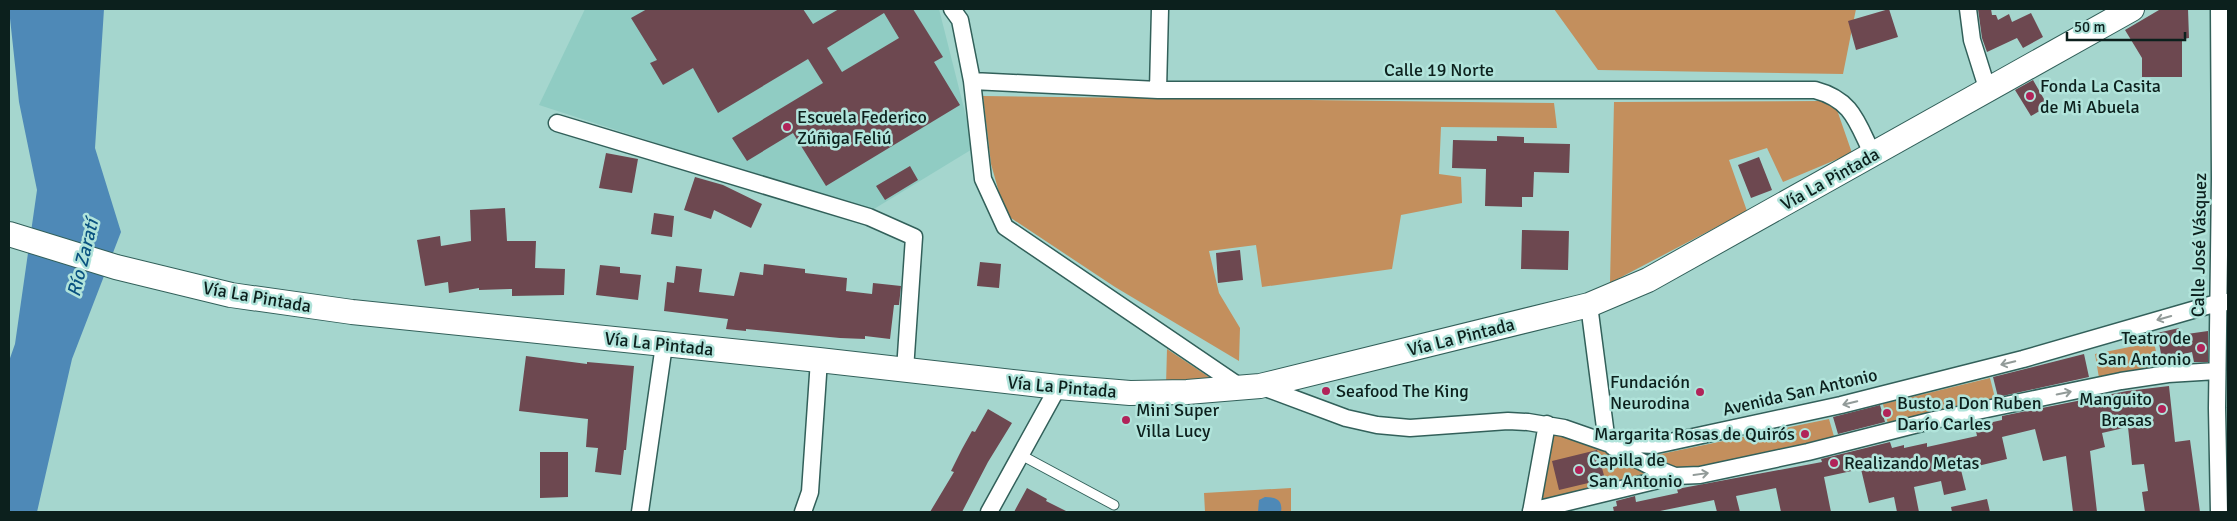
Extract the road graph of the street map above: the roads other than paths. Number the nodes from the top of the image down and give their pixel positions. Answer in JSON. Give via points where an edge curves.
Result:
{"nodes":[{"id":1,"x":952,"y":9,"type":"edge"},
{"id":2,"x":1160,"y":9,"type":"edge"},
{"id":3,"x":1968,"y":9,"type":"edge"},
{"id":4,"x":2132,"y":9,"type":"edge"},
{"id":5,"x":2219,"y":9,"type":"edge"},
{"id":6,"x":972,"y":82,"type":"junction"},
{"id":7,"x":1158,"y":90,"type":"junction"},
{"id":8,"x":1988,"y":91,"type":"junction"},
{"id":9,"x":557,"y":123,"type":"dead end"},
{"id":10,"x":1873,"y":155,"type":"junction"},
{"id":11,"x":2224,"y":179,"type":"edge"},
{"id":12,"x":11,"y":235,"type":"edge"},
{"id":13,"x":2223,"y":302,"type":"edge"},
{"id":14,"x":1589,"y":305,"type":"junction"},
{"id":15,"x":664,"y":345,"type":"junction"},
{"id":16,"x":819,"y":360,"type":"junction"},
{"id":17,"x":905,"y":370,"type":"junction"},
{"id":18,"x":2217,"y":371,"type":"junction"},
{"id":19,"x":1058,"y":387,"type":"junction"},
{"id":20,"x":1251,"y":387,"type":"junction"},
{"id":21,"x":2223,"y":408,"type":"edge"},
{"id":22,"x":1547,"y":424,"type":"junction"},
{"id":23,"x":1607,"y":443,"type":"junction"},
{"id":24,"x":1021,"y":455,"type":"junction"},
{"id":25,"x":1675,"y":476,"type":"junction"},
{"id":26,"x":2223,"y":496,"type":"edge"},
{"id":27,"x":1114,"y":504,"type":"dead end"},
{"id":28,"x":640,"y":512,"type":"edge"},
{"id":29,"x":803,"y":512,"type":"edge"},
{"id":30,"x":989,"y":512,"type":"edge"},
{"id":31,"x":1531,"y":512,"type":"edge"},
{"id":32,"x":2219,"y":512,"type":"edge"}],
"edges":[{"from":1,"to":6,"type":"street","name":"Avenida San Antonio","via":[[960,20]]},
{"from":2,"to":7,"type":"street"},
{"from":3,"to":8,"type":"street","via":[[1972,40]]},
{"from":4,"to":8,"type":"main road","name":"Vía La Pintada"},
{"from":5,"to":11,"type":"street","name":"Calle José Vásquez"},
{"from":6,"to":7,"type":"street","name":"Calle 19 Norte"},
{"from":6,"to":20,"type":"street","name":"Avenida San Antonio","via":[[984,179],[1005,227]]},
{"from":7,"to":10,"type":"street","name":"Calle 19 Norte","via":[[1815,90],[1828,93],[1848,107]]},
{"from":8,"to":10,"type":"main road","name":"Vía La Pintada"},
{"from":9,"to":17,"type":"street","via":[[868,217],[914,237]]},
{"from":10,"to":14,"type":"main road","name":"Vía La Pintada","via":[[1648,280]]},
{"from":11,"to":13,"type":"street","name":"Calle José Vásquez"},
{"from":12,"to":15,"type":"main road","name":"Vía La Pintada","via":[[116,267],[231,295],[352,312]]},
{"from":13,"to":18,"type":"street","name":"Calle José Vásquez"},
{"from":13,"to":23,"type":"street","name":"Avenida San Antonio","one_way":true,"via":[[2023,359],[1841,405],[1656,445]]},
{"from":14,"to":20,"type":"main road","name":"Vía La Pintada"},
{"from":14,"to":23,"type":"street"},
{"from":15,"to":16,"type":"main road","name":"Vía La Pintada"},
{"from":15,"to":28,"type":"street"},
{"from":16,"to":17,"type":"main road","name":"Vía La Pintada"},
{"from":16,"to":29,"type":"street","via":[[810,492]]},
{"from":17,"to":19,"type":"main road","name":"Vía La Pintada"},
{"from":18,"to":21,"type":"street","name":"Calle José Vásquez"},
{"from":25,"to":18,"type":"street","one_way":true,"via":[[1749,466],[1934,420],[2121,381]]},
{"from":19,"to":20,"type":"main road","name":"Vía La Pintada","via":[[1130,393]]},
{"from":19,"to":24,"type":"street"},
{"from":20,"to":22,"type":"street","name":"Avenida San Antonio","via":[[1377,425],[1410,428],[1508,421]]},
{"from":21,"to":26,"type":"street","name":"Calle José Vásquez"},
{"from":22,"to":23,"type":"street","name":"Avenida San Antonio"},
{"from":22,"to":31,"type":"street"},
{"from":23,"to":25,"type":"street"},
{"from":24,"to":27,"type":"lane"},
{"from":24,"to":30,"type":"street"},
{"from":25,"to":31,"type":"street"},
{"from":26,"to":32,"type":"street","name":"Calle José Vásquez"}]}
